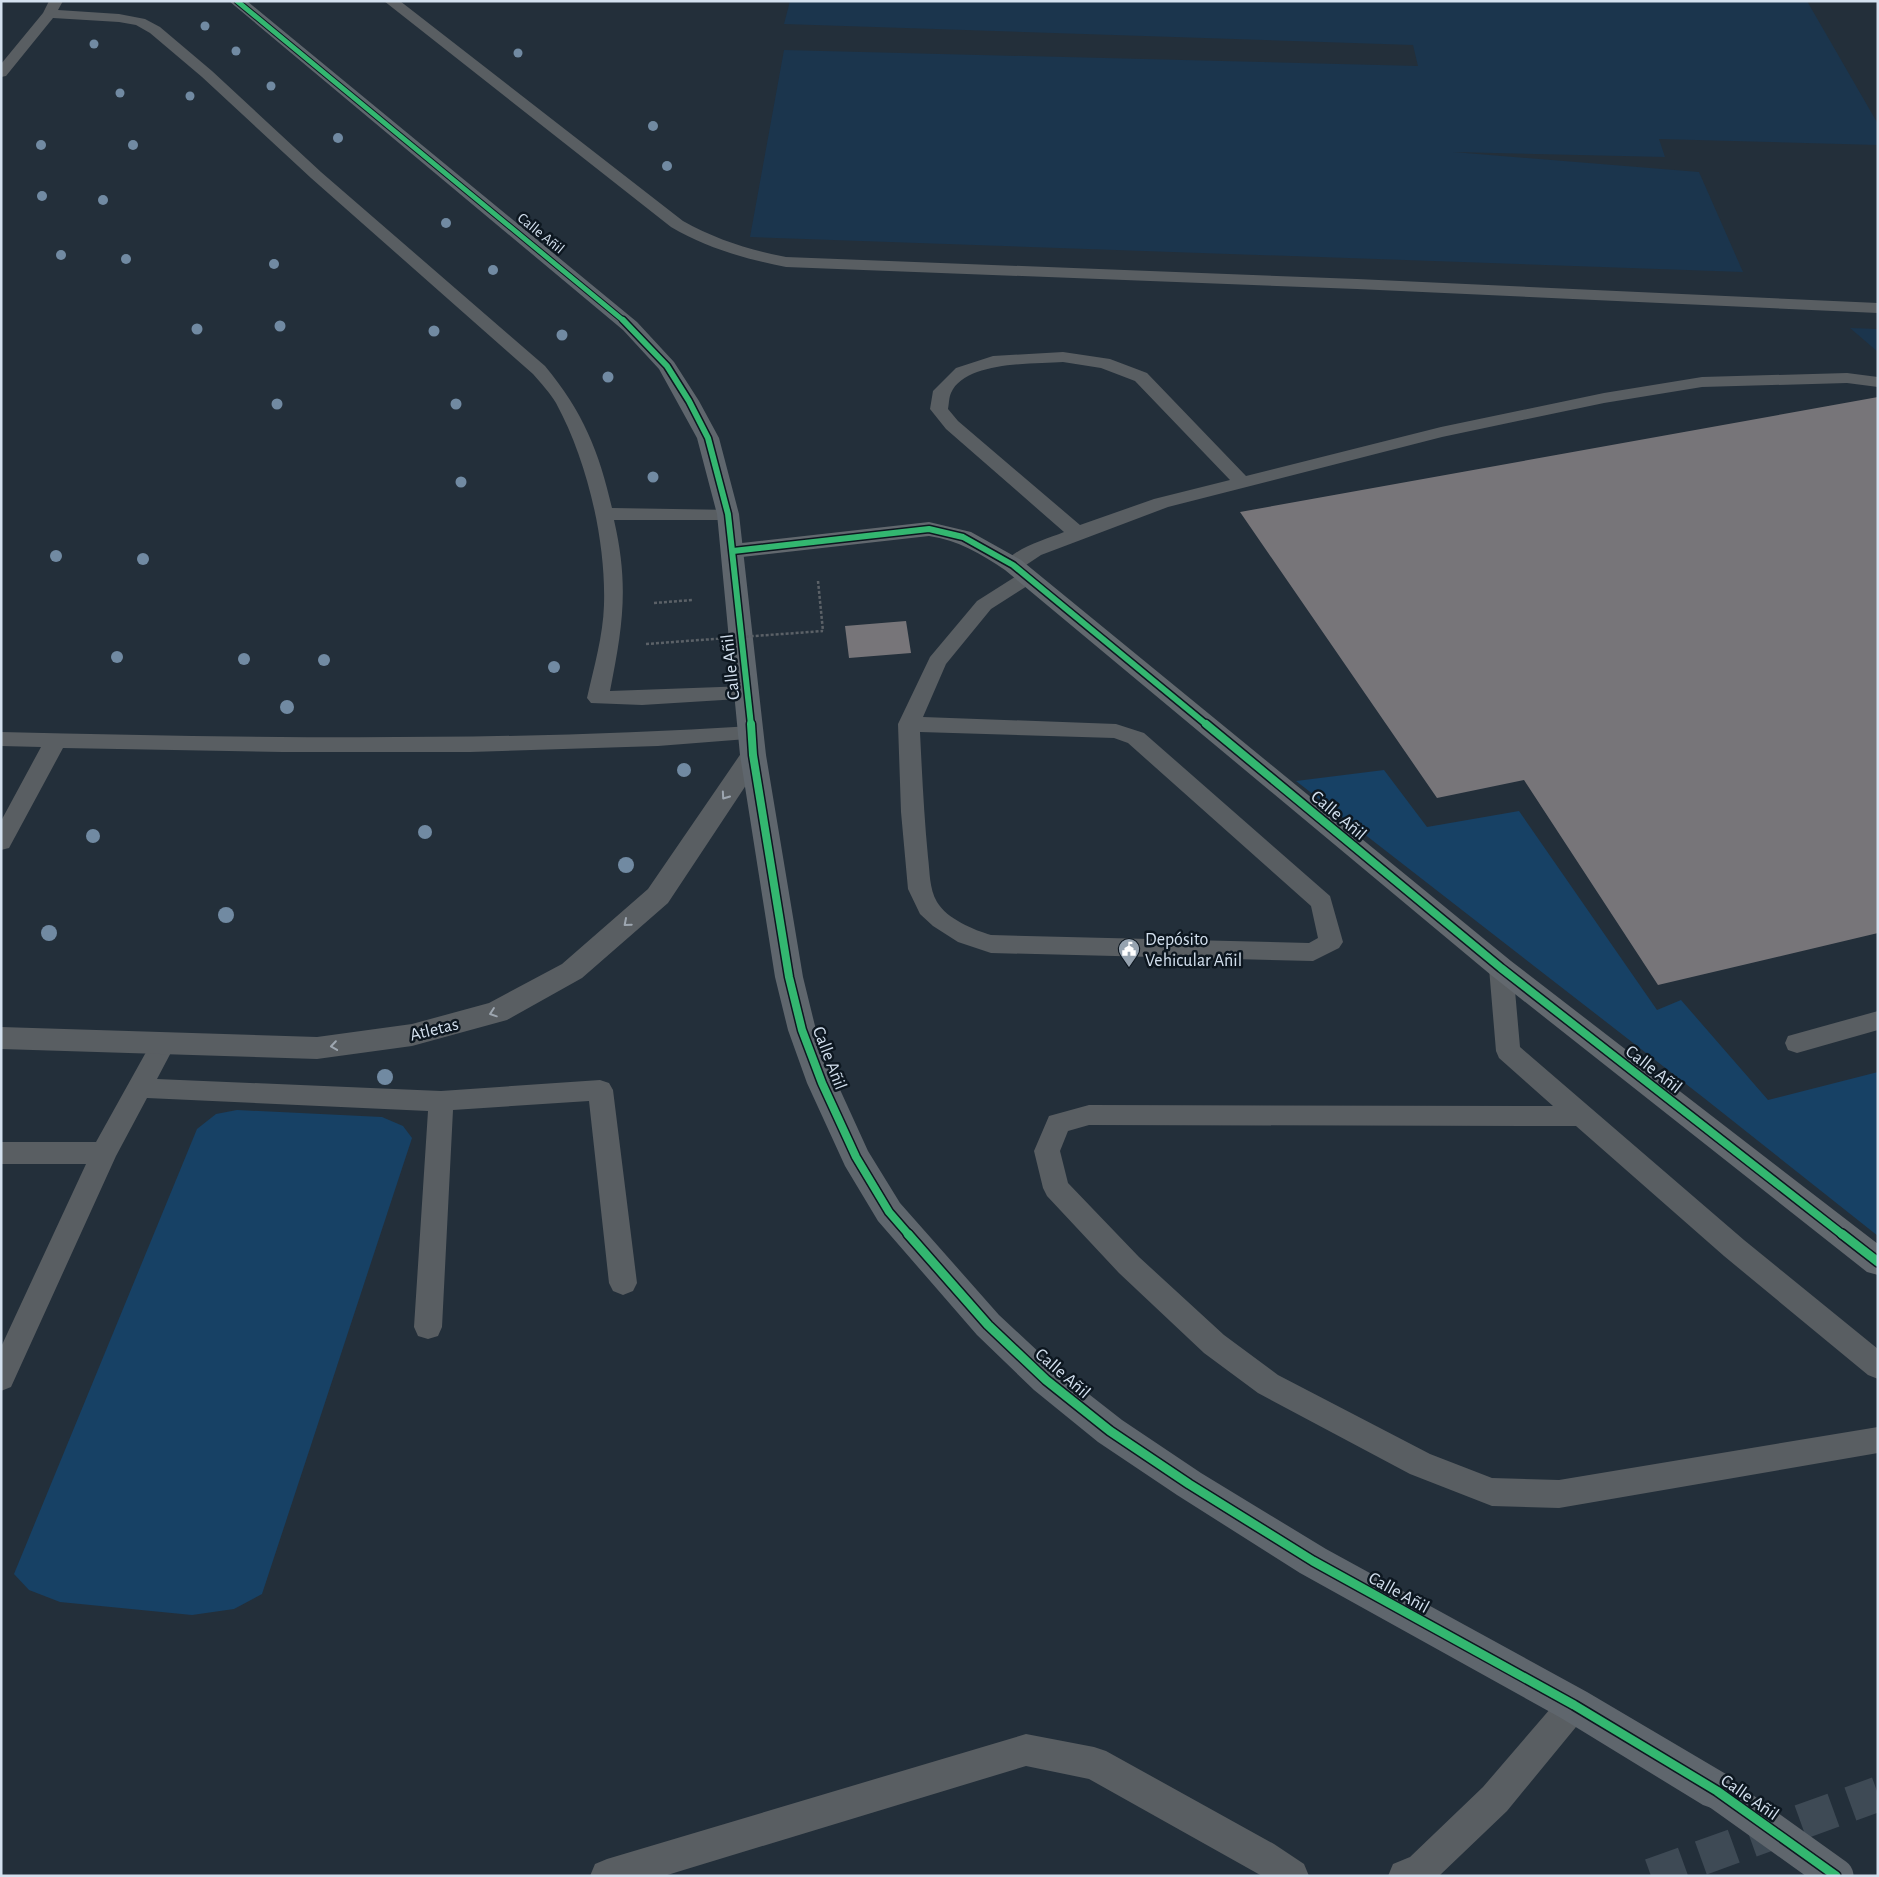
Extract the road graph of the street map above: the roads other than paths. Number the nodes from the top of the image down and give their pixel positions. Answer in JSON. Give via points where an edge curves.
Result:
{"nodes":[{"id":1,"x":237,"y":1,"type":"edge"},
{"id":2,"x":391,"y":1,"type":"edge"},
{"id":3,"x":57,"y":6,"type":"edge"},
{"id":4,"x":1,"y":73,"type":"edge"},
{"id":5,"x":1878,"y":308,"type":"edge"},
{"id":6,"x":1878,"y":382,"type":"edge"},
{"id":7,"x":1242,"y":482,"type":"junction"},
{"id":8,"x":603,"y":514,"type":"junction"},
{"id":9,"x":728,"y":514,"type":"junction"},
{"id":10,"x":1077,"y":533,"type":"junction"},
{"id":11,"x":733,"y":551,"type":"junction"},
{"id":12,"x":1020,"y":571,"type":"junction"},
{"id":13,"x":748,"y":693,"type":"junction"},
{"id":14,"x":909,"y":724,"type":"junction"},
{"id":15,"x":1,"y":739,"type":"edge"},
{"id":16,"x":56,"y":740,"type":"junction"},
{"id":17,"x":752,"y":744,"type":"junction"},
{"id":18,"x":1,"y":842,"type":"edge"},
{"id":19,"x":1501,"y":968,"type":"junction"},
{"id":20,"x":1878,"y":1020,"type":"edge"},
{"id":21,"x":1,"y":1038,"type":"edge"},
{"id":22,"x":164,"y":1043,"type":"junction"},
{"id":23,"x":1798,"y":1043,"type":"dead end"},
{"id":24,"x":140,"y":1088,"type":"junction"},
{"id":25,"x":441,"y":1100,"type":"junction"},
{"id":26,"x":1582,"y":1116,"type":"junction"},
{"id":27,"x":1,"y":1153,"type":"edge"},
{"id":28,"x":104,"y":1153,"type":"junction"},
{"id":29,"x":1878,"y":1262,"type":"edge"},
{"id":30,"x":623,"y":1283,"type":"dead end"},
{"id":31,"x":428,"y":1327,"type":"dead end"},
{"id":32,"x":1878,"y":1366,"type":"edge"},
{"id":33,"x":1,"y":1378,"type":"edge"},
{"id":34,"x":1878,"y":1440,"type":"edge"},
{"id":35,"x":1574,"y":1705,"type":"junction"},
{"id":36,"x":607,"y":1876,"type":"edge"},
{"id":37,"x":1292,"y":1876,"type":"edge"},
{"id":38,"x":1405,"y":1876,"type":"edge"},
{"id":39,"x":1836,"y":1876,"type":"edge"}],
"edges":[{"from":1,"to":9,"type":"main road","name":"Calle Añil","via":[[574,278],[649,345],[667,366],[708,438]]},
{"from":2,"to":5,"type":"lane","via":[[677,224],[715,244],[761,258],[786,262]]},
{"from":3,"to":4,"type":"lane"},
{"from":3,"to":8,"type":"lane","via":[[140,22],[155,30],[539,370],[564,402],[584,446]]},
{"from":6,"to":7,"type":"lane","via":[[1847,378],[1702,382],[1604,398],[1441,432]]},
{"from":7,"to":10,"type":"lane","via":[[1161,503]]},
{"from":7,"to":10,"type":"lane","via":[[1141,376],[1104,363],[1064,357],[993,361],[962,372],[942,391],[939,409],[952,425]]},
{"from":8,"to":9,"type":"lane"},
{"from":8,"to":13,"type":"lane","via":[[614,604],[598,698]]},
{"from":9,"to":11,"type":"main road","name":"Calle Añil"},
{"from":10,"to":12,"type":"lane","via":[[1034,551]]},
{"from":11,"to":12,"type":"street","name":"Calle Añil","via":[[930,529],[961,535],[988,548]]},
{"from":11,"to":13,"type":"main road","name":"Calle Añil"},
{"from":12,"to":14,"type":"lane","via":[[984,605],[937,662]]},
{"from":12,"to":19,"type":"street","name":"Calle Añil"},
{"from":13,"to":17,"type":"main road","name":"Calle Añil"},
{"from":14,"to":14,"type":"lane","via":[[912,812],[920,889],[928,908],[966,936],[991,944],[1313,952],[1331,942],[1322,902],[1127,733]]},
{"from":15,"to":16,"type":"lane"},
{"from":16,"to":17,"type":"lane","via":[[219,744],[543,745],[644,741]]},
{"from":16,"to":18,"type":"lane"},
{"from":17,"to":22,"type":"street","name":"Atletas","one_way":true,"via":[[658,896],[572,971],[497,1012],[412,1035],[317,1048]]},
{"from":17,"to":35,"type":"main road","name":"Calle Añil","via":[[789,977],[809,1048],[856,1158],[889,1212],[942,1274],[988,1325],[1046,1380],[1110,1431],[1313,1561]]},
{"from":19,"to":26,"type":"lane","via":[[1508,1051]]},
{"from":19,"to":29,"type":"street","name":"Calle Añil"},
{"from":20,"to":23,"type":"lane"},
{"from":21,"to":22,"type":"street","name":"Atletas"},
{"from":22,"to":24,"type":"lane"},
{"from":24,"to":25,"type":"lane"},
{"from":24,"to":28,"type":"lane"},
{"from":25,"to":30,"type":"lane","via":[[600,1090]]},
{"from":25,"to":31,"type":"lane"},
{"from":26,"to":32,"type":"lane","via":[[1734,1248]]},
{"from":26,"to":34,"type":"lane","via":[[1089,1115],[1058,1123],[1047,1151],[1056,1188],[1129,1266],[1214,1344],[1268,1384],[1420,1464],[1492,1492],[1559,1494]]},
{"from":27,"to":28,"type":"lane"},
{"from":28,"to":33,"type":"lane"},
{"from":35,"to":38,"type":"lane","via":[[1495,1799],[1422,1869]]},
{"from":35,"to":39,"type":"main road","name":"Calle Añil","bridge":true,"via":[[1718,1791]]},
{"from":36,"to":37,"type":"lane","via":[[1026,1750],[1094,1763],[1262,1856]]}]}
